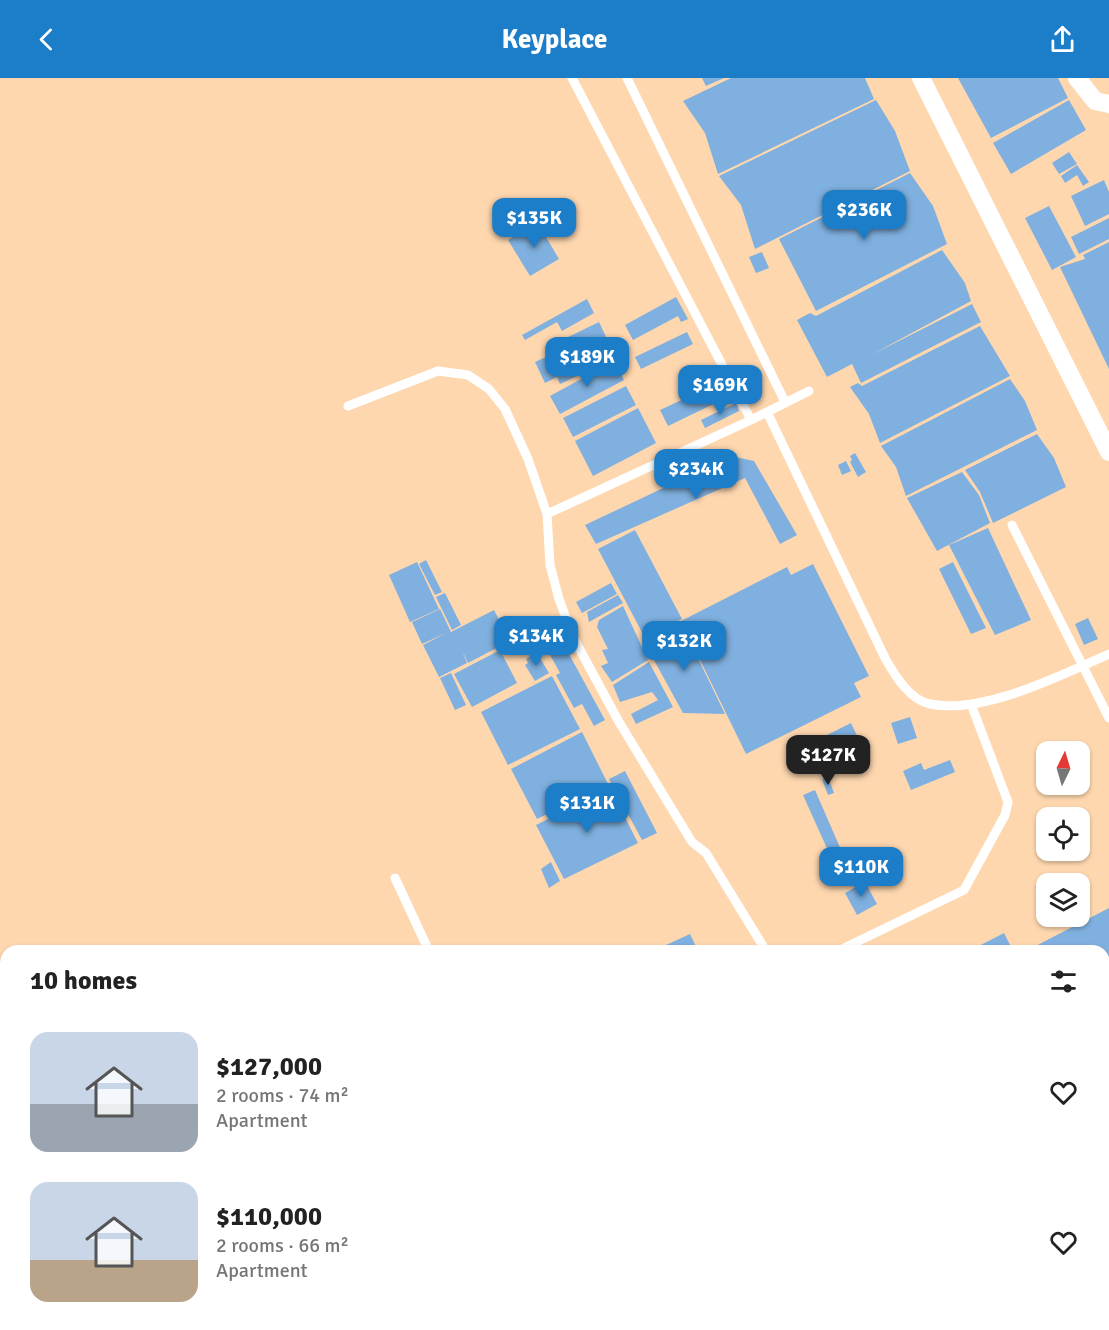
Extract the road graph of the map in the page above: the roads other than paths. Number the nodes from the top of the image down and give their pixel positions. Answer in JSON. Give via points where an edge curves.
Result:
{"nodes":[{"id":1,"x":572,"y":78,"type":"edge"},
{"id":2,"x":627,"y":78,"type":"edge"},
{"id":3,"x":921,"y":78,"type":"edge"},
{"id":4,"x":1077,"y":78,"type":"edge"},
{"id":5,"x":1109,"y":104,"type":"edge"},
{"id":6,"x":808,"y":391,"type":"dead end"},
{"id":7,"x":785,"y":402,"type":"junction"},
{"id":8,"x":348,"y":405,"type":"dead end"},
{"id":9,"x":767,"y":412,"type":"junction"},
{"id":10,"x":752,"y":420,"type":"junction"},
{"id":11,"x":1109,"y":452,"type":"edge"},
{"id":12,"x":547,"y":514,"type":"junction"},
{"id":13,"x":1012,"y":525,"type":"dead end"},
{"id":14,"x":1109,"y":654,"type":"edge"},
{"id":15,"x":1083,"y":665,"type":"junction"},
{"id":16,"x":971,"y":704,"type":"junction"},
{"id":17,"x":1109,"y":718,"type":"edge"},
{"id":18,"x":395,"y":878,"type":"dead end"},
{"id":19,"x":426,"y":945,"type":"edge"},
{"id":20,"x":762,"y":945,"type":"edge"},
{"id":21,"x":850,"y":945,"type":"edge"}],
"edges":[{"from":1,"to":10,"type":"lane"},
{"from":2,"to":7,"type":"lane"},
{"from":3,"to":11,"type":"street"},
{"from":4,"to":5,"type":"street","via":[[1095,101]]},
{"from":6,"to":7,"type":"lane"},
{"from":7,"to":9,"type":"lane"},
{"from":8,"to":12,"type":"lane","via":[[438,371],[468,375],[489,389],[505,409]]},
{"from":9,"to":10,"type":"lane"},
{"from":9,"to":16,"type":"lane","via":[[902,686],[929,704]]},
{"from":10,"to":12,"type":"lane"},
{"from":12,"to":20,"type":"lane","via":[[550,565],[573,637],[692,842],[706,853]]},
{"from":13,"to":15,"type":"lane"},
{"from":14,"to":15,"type":"lane"},
{"from":15,"to":16,"type":"lane","via":[[1034,686]]},
{"from":15,"to":17,"type":"lane"},
{"from":16,"to":21,"type":"lane","via":[[1008,802],[1005,815],[963,890]]},
{"from":18,"to":19,"type":"lane"}]}
